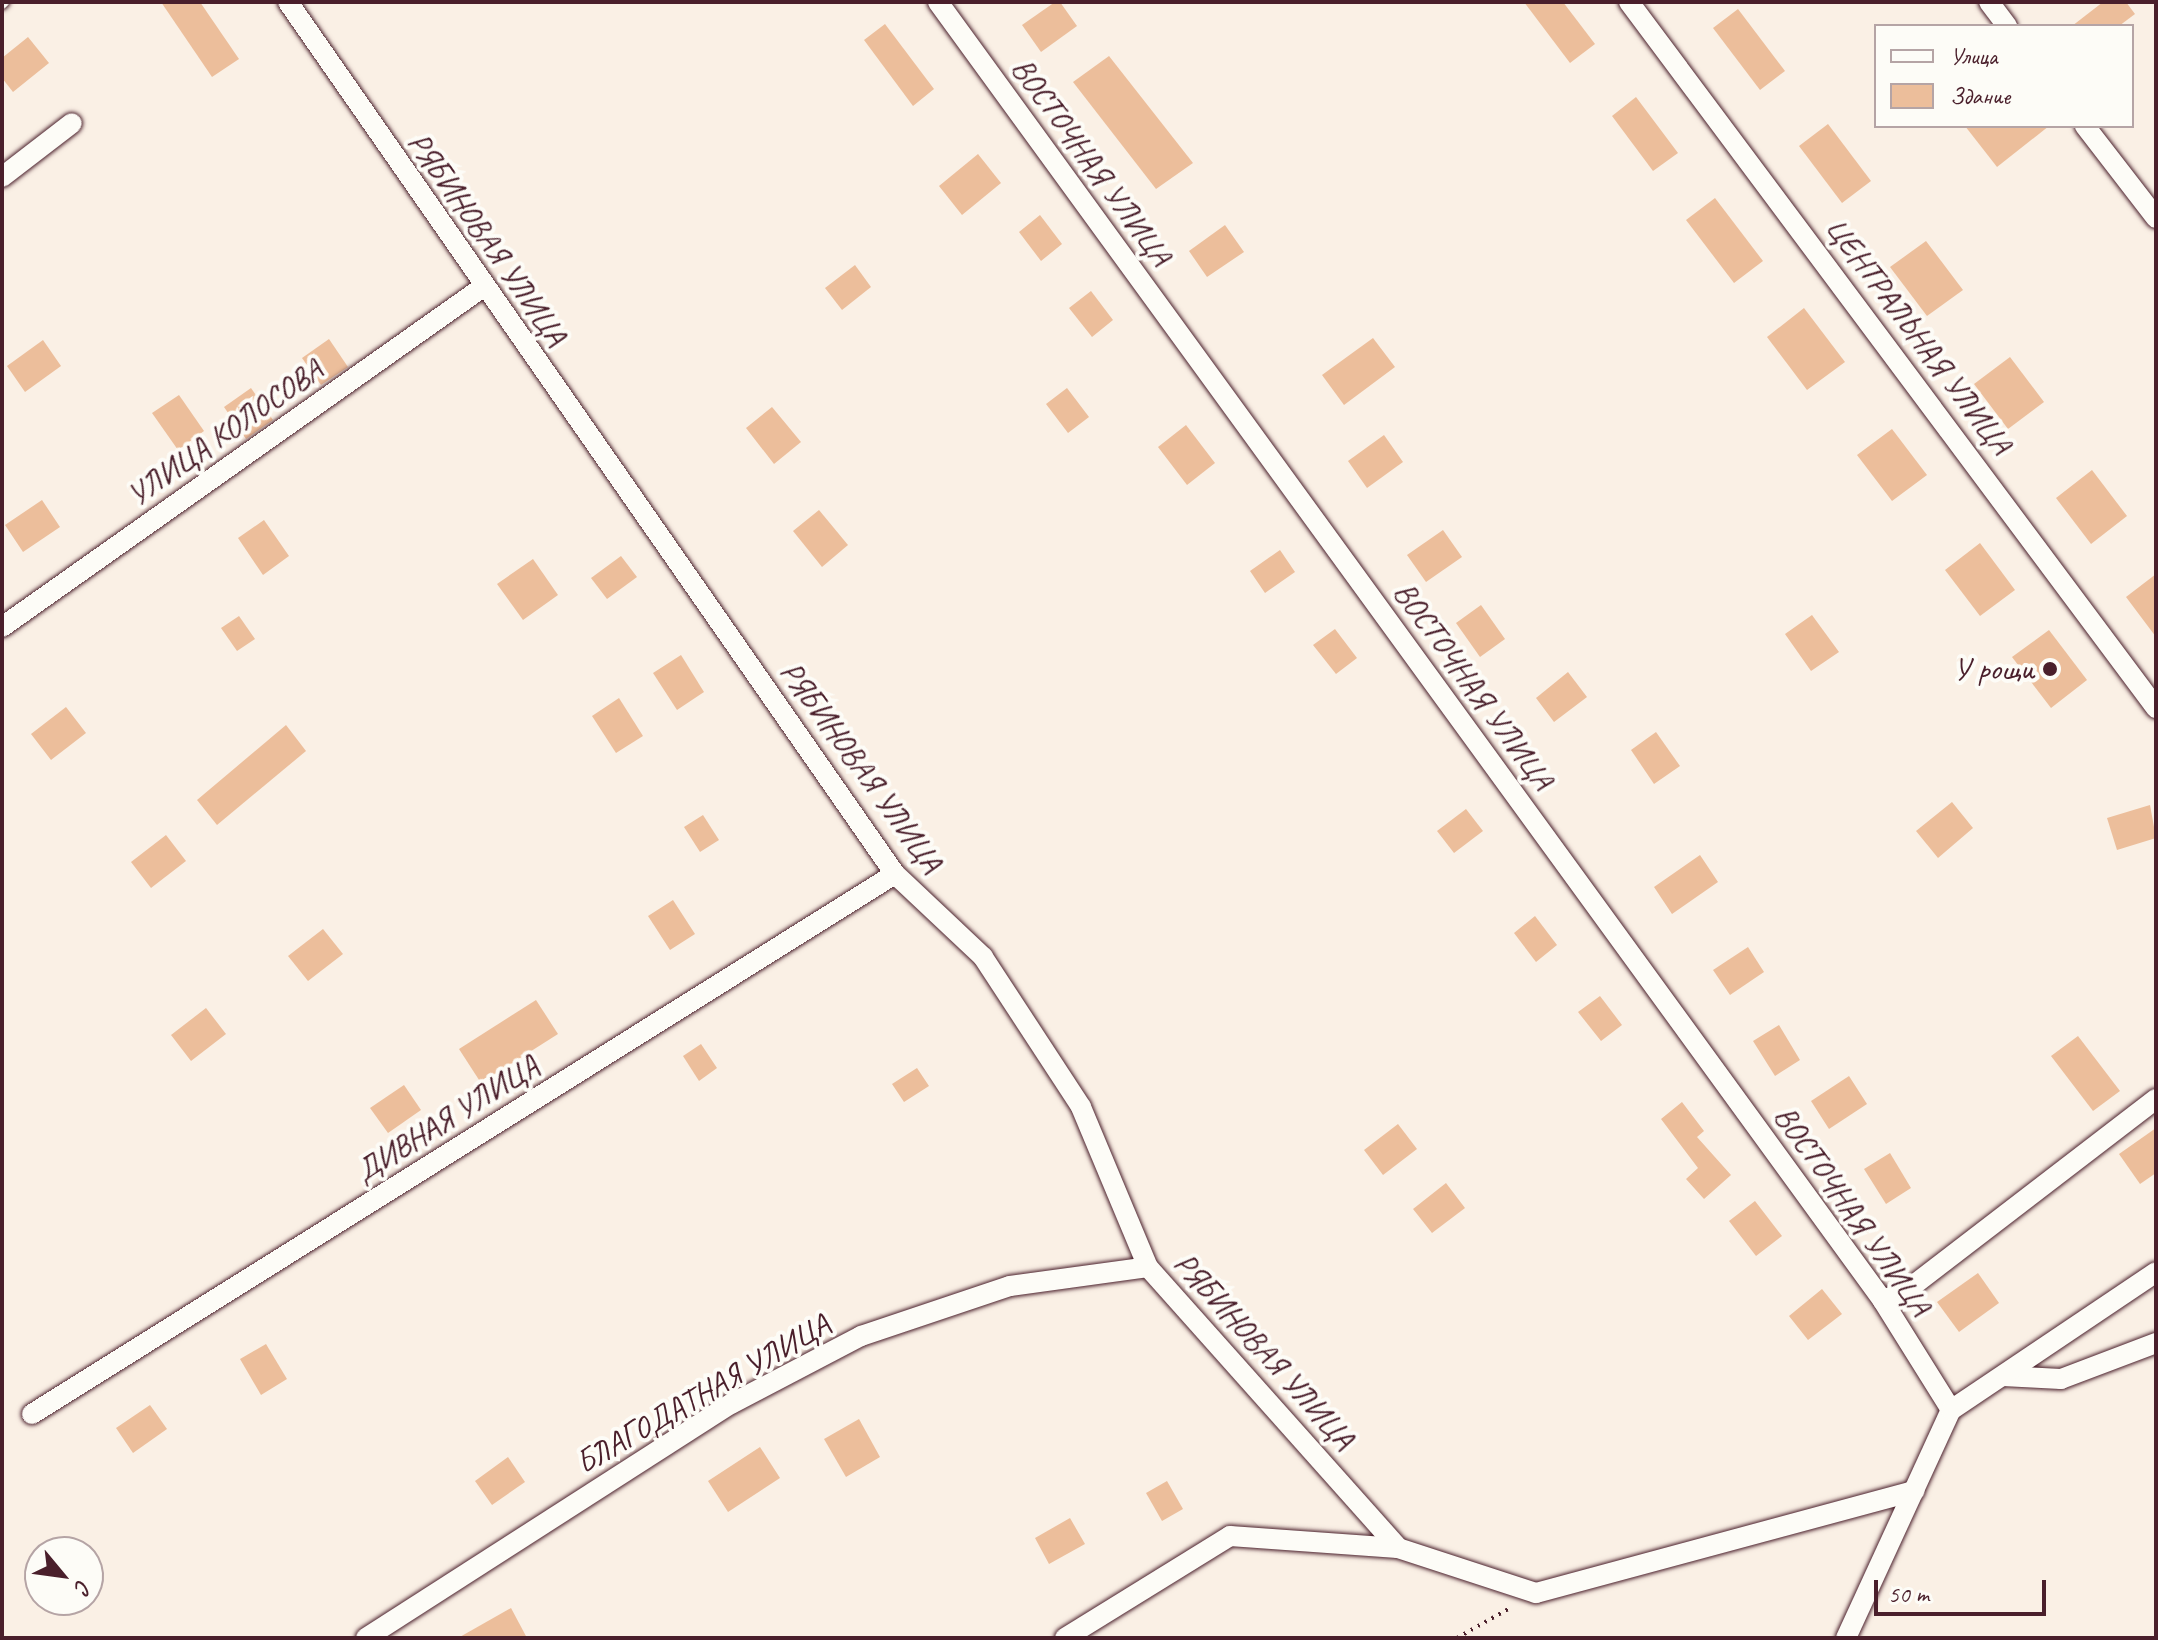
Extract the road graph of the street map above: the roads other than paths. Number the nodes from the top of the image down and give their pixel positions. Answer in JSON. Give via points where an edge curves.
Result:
{"nodes":[{"id":1,"x":288,"y":2,"type":"edge"},
{"id":2,"x":938,"y":2,"type":"edge"},
{"id":3,"x":1629,"y":2,"type":"edge"},
{"id":4,"x":1989,"y":2,"type":"edge"},
{"id":5,"x":2006,"y":24,"type":"edge"},
{"id":6,"x":72,"y":123,"type":"dead end"},
{"id":7,"x":2087,"y":128,"type":"edge"},
{"id":8,"x":2,"y":177,"type":"edge"},
{"id":9,"x":2156,"y":218,"type":"edge"},
{"id":10,"x":483,"y":287,"type":"junction"},
{"id":11,"x":2,"y":627,"type":"edge"},
{"id":12,"x":2156,"y":708,"type":"edge"},
{"id":13,"x":895,"y":874,"type":"junction"},
{"id":14,"x":2156,"y":1099,"type":"edge"},
{"id":15,"x":1148,"y":1267,"type":"junction"},
{"id":16,"x":2156,"y":1272,"type":"edge"},
{"id":17,"x":1883,"y":1301,"type":"junction"},
{"id":18,"x":2156,"y":1343,"type":"edge"},
{"id":19,"x":2003,"y":1376,"type":"junction"},
{"id":20,"x":1951,"y":1410,"type":"junction"},
{"id":21,"x":32,"y":1414,"type":"dead end"},
{"id":22,"x":1914,"y":1491,"type":"junction"},
{"id":23,"x":1398,"y":1548,"type":"junction"},
{"id":24,"x":366,"y":1638,"type":"edge"},
{"id":25,"x":1065,"y":1638,"type":"edge"},
{"id":26,"x":1846,"y":1638,"type":"edge"}],
"edges":[{"from":1,"to":10,"type":"street","name":"РЯБИНОВАЯ УЛИЦА"},
{"from":2,"to":17,"type":"street","name":"ВОСТОЧНАЯ УЛИЦА"},
{"from":3,"to":12,"type":"street","name":"ЦЕНТРАЛЬНАЯ УЛИЦА"},
{"from":4,"to":5,"type":"street"},
{"from":6,"to":8,"type":"street"},
{"from":7,"to":9,"type":"street"},
{"from":10,"to":11,"type":"street","name":"УЛИЦА КОЛОСОВА"},
{"from":10,"to":13,"type":"street","name":"РЯБИНОВАЯ УЛИЦА"},
{"from":13,"to":15,"type":"street","name":"РЯБИНОВАЯ УЛИЦА","via":[[983,957],[1081,1107]]},
{"from":13,"to":21,"type":"street","name":"ДИВНАЯ УЛИЦА"},
{"from":14,"to":17,"type":"street","via":[[1911,1287]]},
{"from":15,"to":23,"type":"street","name":"РЯБИНОВАЯ УЛИЦА"},
{"from":15,"to":24,"type":"street","name":"БЛАГОДАТНАЯ УЛИЦА","via":[[1010,1286],[861,1336],[731,1404]]},
{"from":16,"to":19,"type":"street"},
{"from":17,"to":20,"type":"street","name":"ВОСТОЧНАЯ УЛИЦА"},
{"from":18,"to":19,"type":"street","via":[[2061,1379]]},
{"from":19,"to":20,"type":"street"},
{"from":20,"to":22,"type":"street"},
{"from":22,"to":23,"type":"street","via":[[1536,1593]]},
{"from":22,"to":26,"type":"street"},
{"from":23,"to":25,"type":"street","via":[[1230,1536]]}]}
